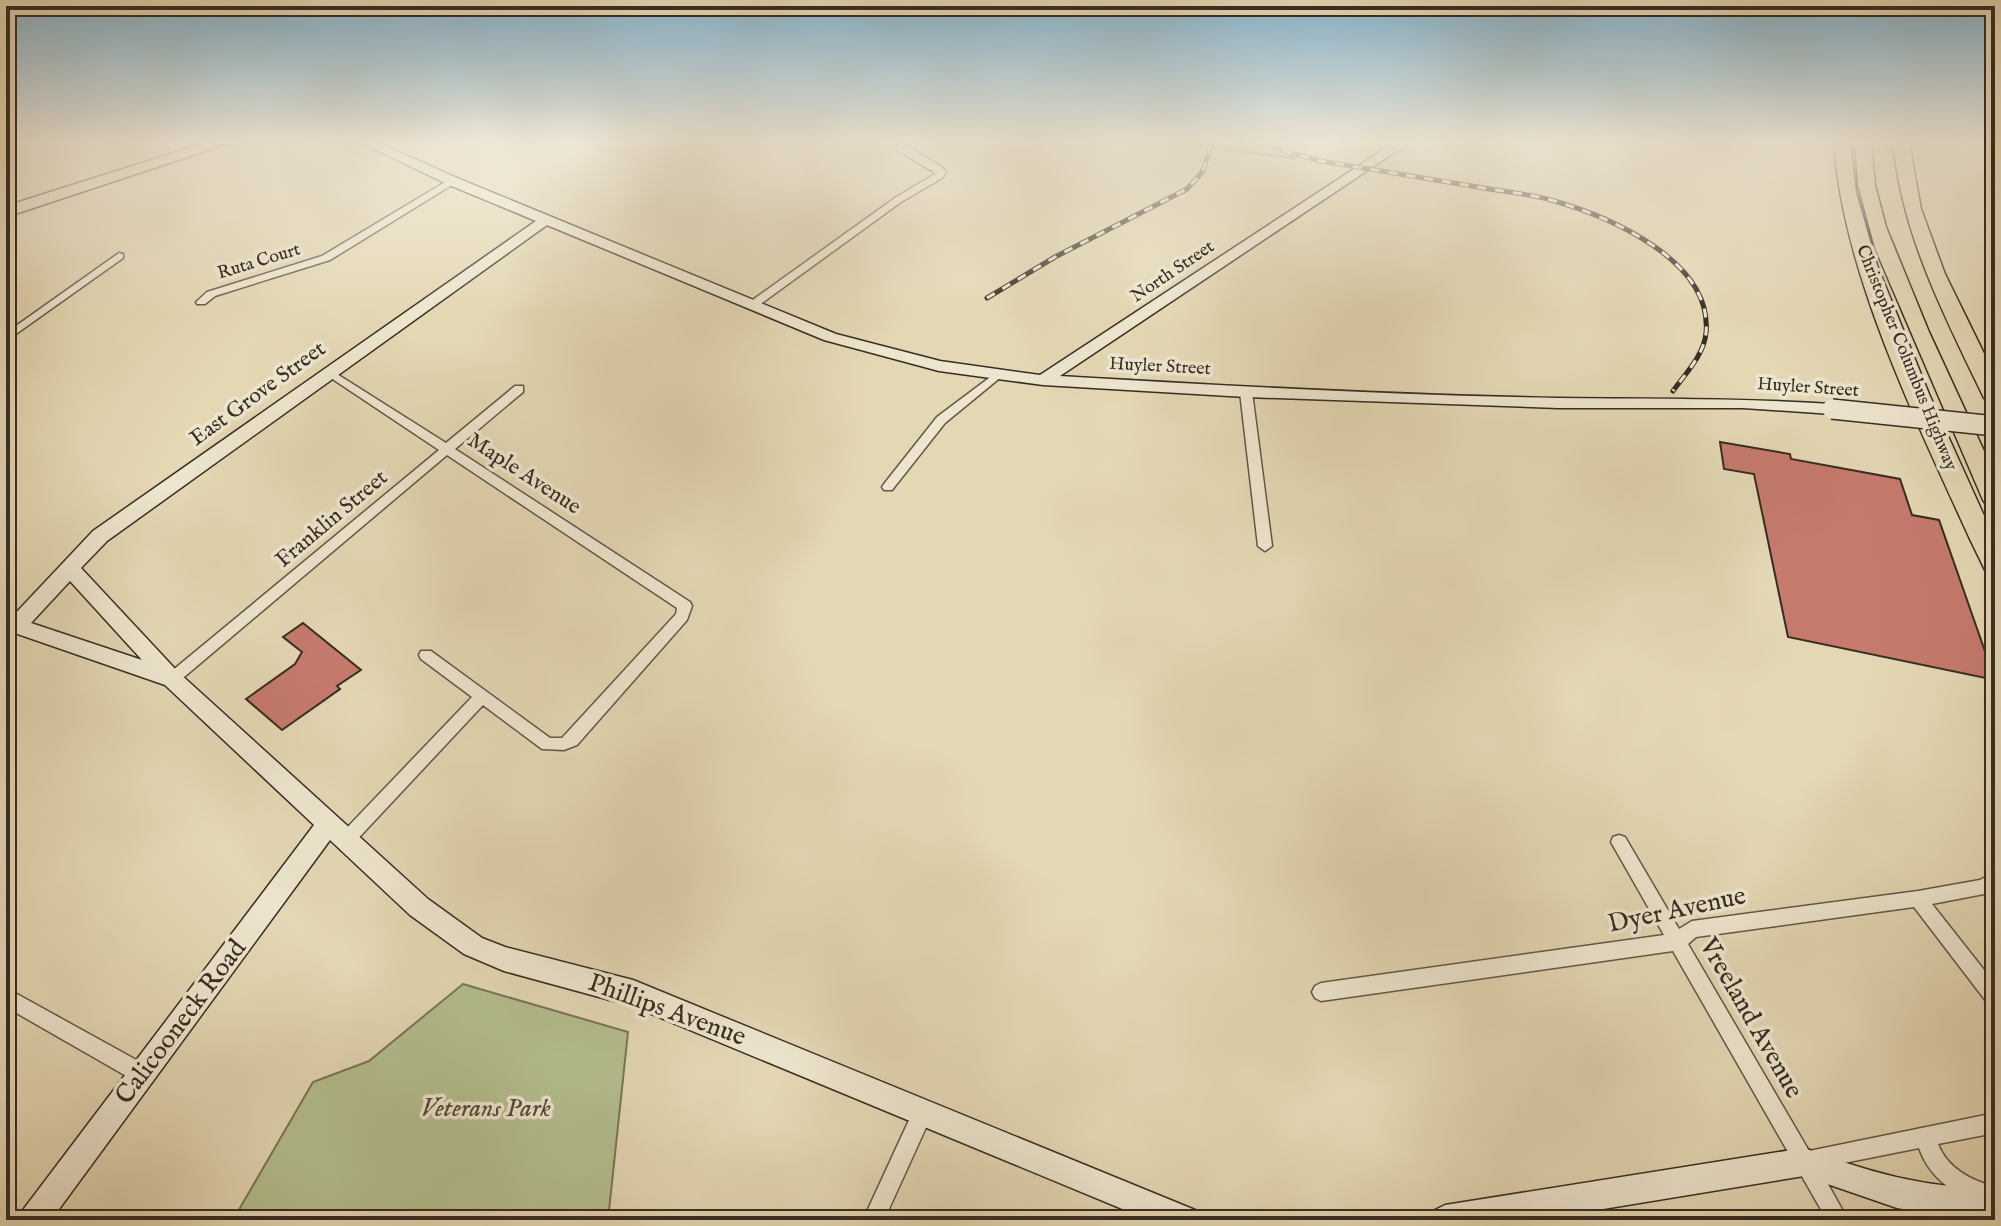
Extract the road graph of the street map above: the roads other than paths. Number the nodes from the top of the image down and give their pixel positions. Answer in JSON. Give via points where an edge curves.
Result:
{"nodes":[{"id":1,"x":47,"y":199,"type":"edge"},
{"id":2,"x":422,"y":199,"type":"edge"},
{"id":3,"x":496,"y":199,"type":"edge"},
{"id":4,"x":899,"y":199,"type":"edge"},
{"id":5,"x":1317,"y":199,"type":"edge"},
{"id":6,"x":1849,"y":199,"type":"edge"},
{"id":7,"x":1871,"y":199,"type":"edge"},
{"id":8,"x":1887,"y":199,"type":"edge"},
{"id":9,"x":1911,"y":199,"type":"edge"},
{"id":10,"x":6,"y":212,"type":"edge"},
{"id":11,"x":546,"y":220,"type":"junction"},
{"id":12,"x":119,"y":256,"type":"dead end"},
{"id":13,"x":201,"y":302,"type":"dead end"},
{"id":14,"x":751,"y":306,"type":"junction"},
{"id":15,"x":6,"y":338,"type":"edge"},
{"id":16,"x":329,"y":372,"type":"junction"},
{"id":17,"x":997,"y":375,"type":"junction"},
{"id":18,"x":1043,"y":380,"type":"junction"},
{"id":19,"x":519,"y":389,"type":"dead end"},
{"id":20,"x":1246,"y":392,"type":"junction"},
{"id":21,"x":1995,"y":398,"type":"edge"},
{"id":22,"x":1995,"y":426,"type":"edge"},
{"id":23,"x":447,"y":449,"type":"junction"},
{"id":24,"x":1995,"y":458,"type":"edge"},
{"id":25,"x":888,"y":487,"type":"dead end"},
{"id":26,"x":1995,"y":500,"type":"edge"},
{"id":27,"x":1265,"y":546,"type":"dead end"},
{"id":28,"x":1995,"y":566,"type":"edge"},
{"id":29,"x":69,"y":567,"type":"junction"},
{"id":30,"x":9,"y":623,"type":"edge"},
{"id":31,"x":426,"y":655,"type":"dead end"},
{"id":32,"x":172,"y":679,"type":"junction"},
{"id":33,"x":482,"y":696,"type":"junction"},
{"id":34,"x":337,"y":832,"type":"junction"},
{"id":35,"x":1619,"y":842,"type":"dead end"},
{"id":36,"x":1995,"y":880,"type":"edge"},
{"id":37,"x":1918,"y":899,"type":"junction"},
{"id":38,"x":1677,"y":942,"type":"junction"},
{"id":39,"x":1321,"y":992,"type":"dead end"},
{"id":40,"x":6,"y":997,"type":"edge"},
{"id":41,"x":1995,"y":999,"type":"edge"},
{"id":42,"x":142,"y":1074,"type":"junction"},
{"id":43,"x":923,"y":1112,"type":"junction"},
{"id":44,"x":1995,"y":1123,"type":"edge"},
{"id":45,"x":1926,"y":1137,"type":"junction"},
{"id":46,"x":1804,"y":1162,"type":"junction"},
{"id":47,"x":1995,"y":1200,"type":"edge"},
{"id":48,"x":33,"y":1220,"type":"edge"},
{"id":49,"x":873,"y":1220,"type":"edge"},
{"id":50,"x":1185,"y":1220,"type":"edge"},
{"id":51,"x":1445,"y":1220,"type":"edge"},
{"id":52,"x":1838,"y":1220,"type":"edge"}],
"edges":[{"from":1,"to":10,"type":"highway"},
{"from":2,"to":13,"type":"street","name":"Ruta Court","via":[[326,258],[211,294]]},
{"from":3,"to":11,"type":"street","name":"Huyler Street"},
{"from":4,"to":14,"type":"street"},
{"from":5,"to":18,"type":"street","name":"North Street"},
{"from":6,"to":28,"type":"highway","name":"Christopher Columbus Highway","via":[[1877,291]]},
{"from":7,"to":26,"type":"highway","name":"Christopher Columbus Highway","via":[[1891,264]]},
{"from":8,"to":24,"type":"highway","name":"Christopher Columbus Highway","via":[[1900,244]]},
{"from":9,"to":21,"type":"highway","via":[[1922,236]]},
{"from":11,"to":14,"type":"street","name":"Huyler Street"},
{"from":11,"to":16,"type":"street","name":"East Grove Street"},
{"from":12,"to":15,"type":"street"},
{"from":14,"to":17,"type":"street","name":"Huyler Street","via":[[861,347]]},
{"from":16,"to":23,"type":"street","name":"Maple Avenue"},
{"from":16,"to":29,"type":"street","name":"East Grove Street","via":[[100,536]]},
{"from":17,"to":18,"type":"street","name":"Huyler Street"},
{"from":17,"to":25,"type":"street","via":[[941,420]]},
{"from":18,"to":20,"type":"street","name":"Huyler Street"},
{"from":19,"to":23,"type":"street","name":"Franklin Street"},
{"from":20,"to":22,"type":"street","name":"Huyler Street","bridge":true,"via":[[1558,403],[1743,403]]},
{"from":20,"to":27,"type":"street"},
{"from":23,"to":32,"type":"street","name":"Franklin Street"},
{"from":23,"to":33,"type":"street","name":"Maple Avenue","via":[[685,606],[682,616],[572,740],[555,746],[546,743]]},
{"from":29,"to":30,"type":"street","name":"East Grove Street"},
{"from":29,"to":32,"type":"street","name":"Phillips Avenue"},
{"from":30,"to":32,"type":"street","name":"Phillips Avenue"},
{"from":31,"to":33,"type":"street"},
{"from":32,"to":34,"type":"street","name":"Phillips Avenue"},
{"from":33,"to":34,"type":"street"},
{"from":34,"to":42,"type":"street","name":"Calicooneck Road"},
{"from":34,"to":43,"type":"street","name":"Phillips Avenue","via":[[419,907],[473,946],[633,993]]},
{"from":35,"to":38,"type":"street","name":"Vreeland Avenue"},
{"from":36,"to":37,"type":"street","name":"Dyer Avenue"},
{"from":37,"to":38,"type":"street","name":"Dyer Avenue","via":[[1692,929]]},
{"from":37,"to":41,"type":"street"},
{"from":38,"to":39,"type":"street","name":"Dyer Avenue"},
{"from":38,"to":46,"type":"street","name":"Vreeland Avenue"},
{"from":40,"to":42,"type":"street"},
{"from":42,"to":48,"type":"street","name":"Calicooneck Road"},
{"from":43,"to":49,"type":"street"},
{"from":43,"to":50,"type":"street","name":"Phillips Avenue"},
{"from":44,"to":45,"type":"street"},
{"from":45,"to":46,"type":"street"},
{"from":45,"to":47,"type":"street","via":[[1937,1168]]},
{"from":46,"to":47,"type":"street","via":[[1895,1193],[1939,1201]]},
{"from":46,"to":51,"type":"street"},
{"from":46,"to":52,"type":"street","name":"Vreeland Avenue"}]}
